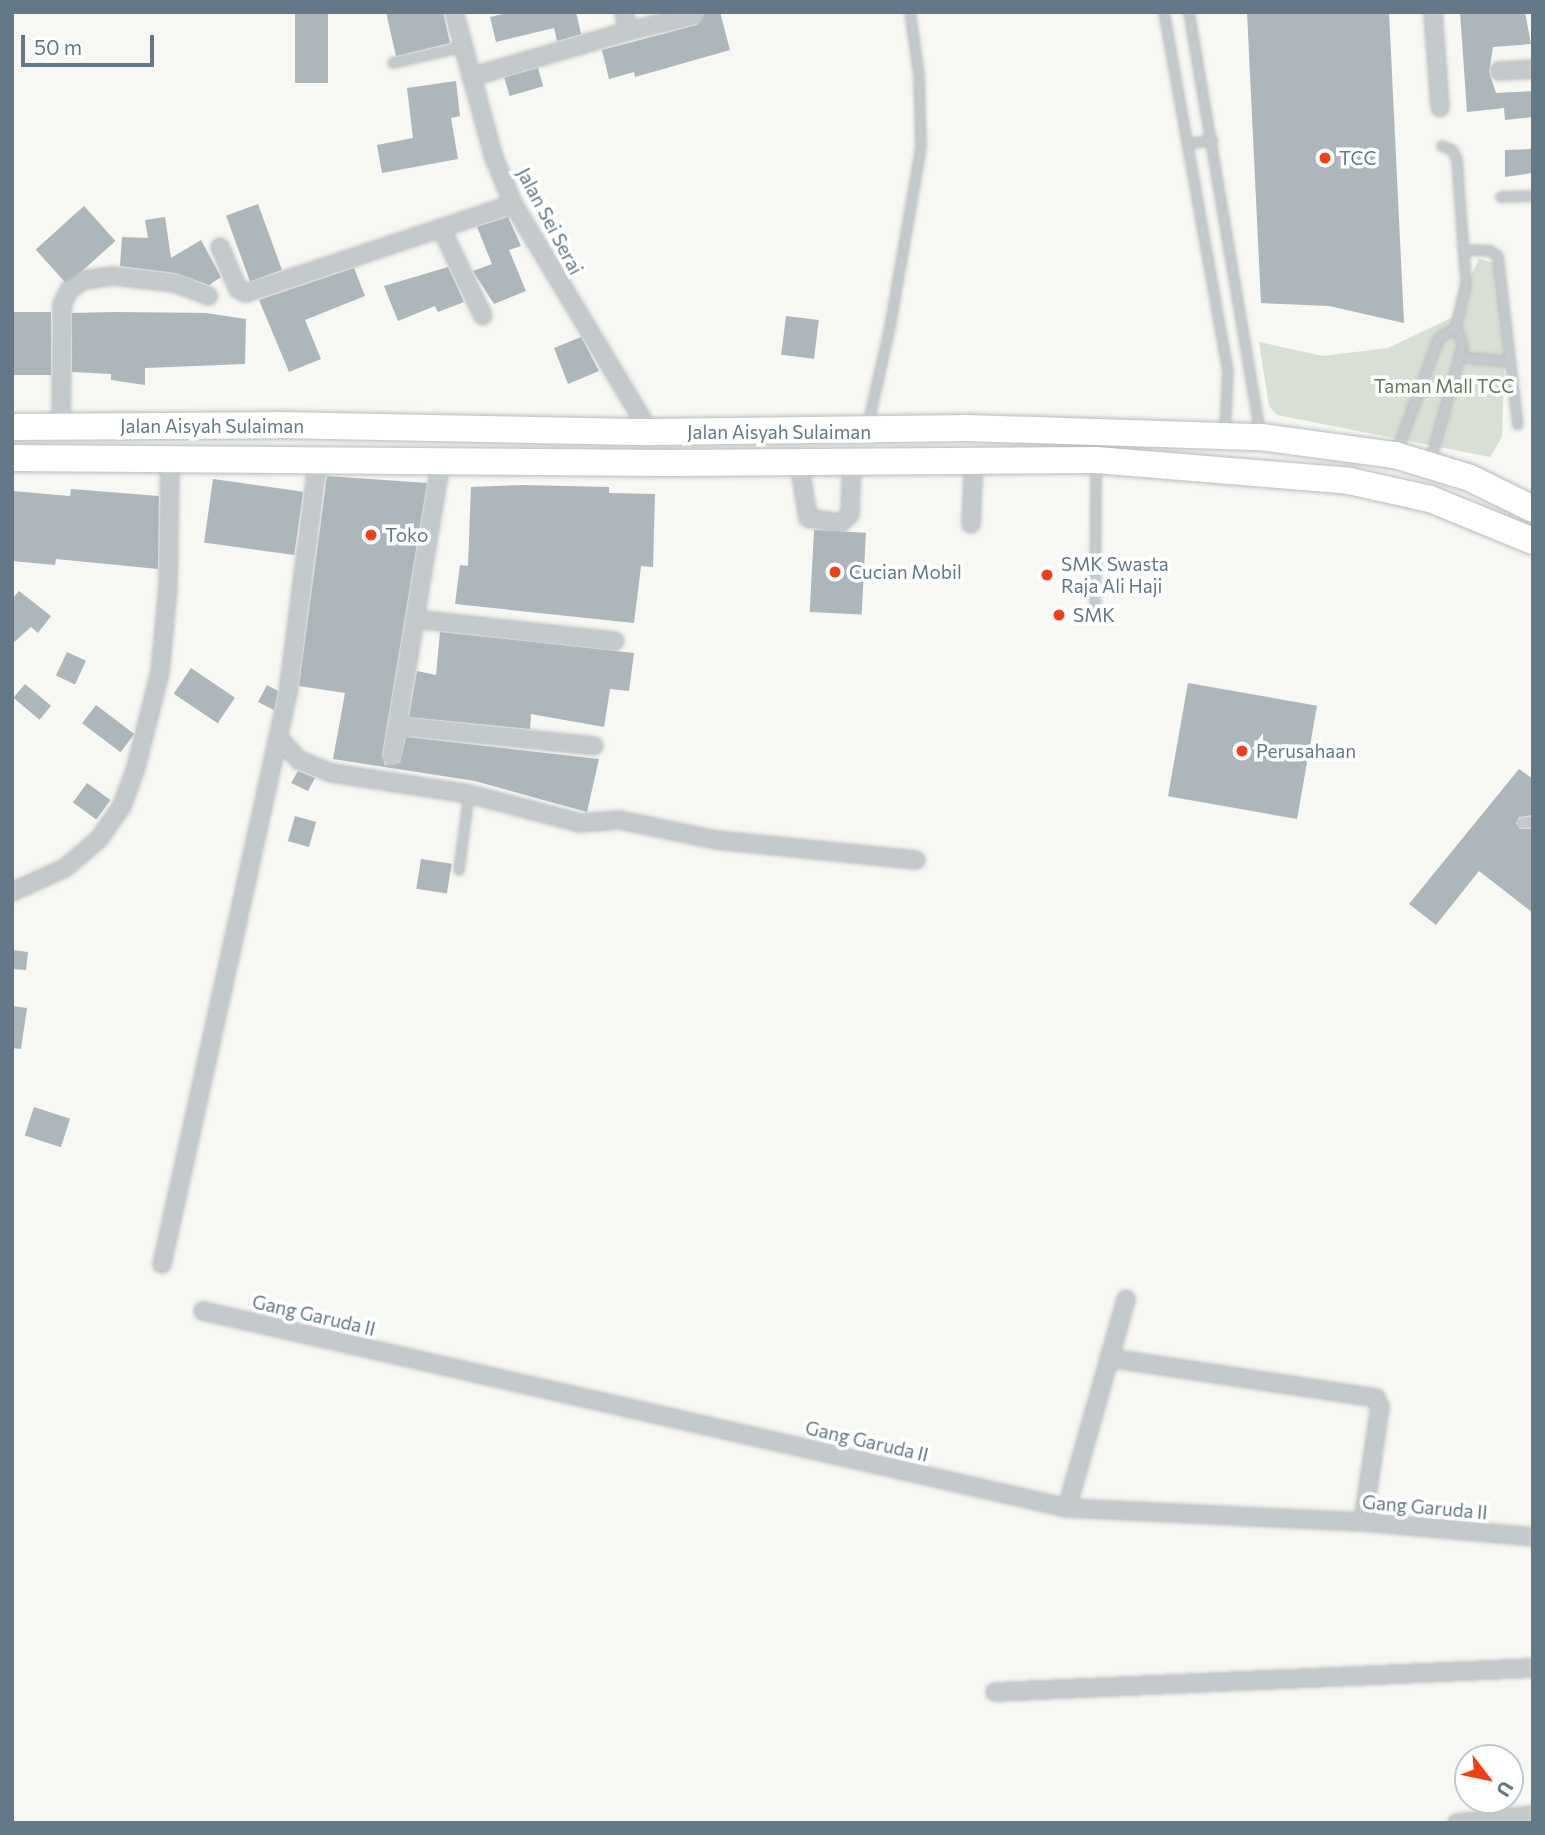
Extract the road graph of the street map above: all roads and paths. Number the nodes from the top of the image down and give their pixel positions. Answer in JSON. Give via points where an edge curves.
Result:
{"nodes":[{"id":1,"x":454,"y":12,"type":"edge"},
{"id":2,"x":624,"y":12,"type":"edge"},
{"id":3,"x":910,"y":12,"type":"edge"},
{"id":4,"x":1164,"y":12,"type":"edge"},
{"id":5,"x":1189,"y":12,"type":"edge"},
{"id":6,"x":1433,"y":12,"type":"edge"},
{"id":7,"x":695,"y":15,"type":"dead end"},
{"id":8,"x":628,"y":31,"type":"junction"},
{"id":9,"x":463,"y":47,"type":"junction"},
{"id":10,"x":393,"y":63,"type":"dead end"},
{"id":11,"x":1533,"y":69,"type":"edge"},
{"id":12,"x":1499,"y":71,"type":"dead end"},
{"id":13,"x":471,"y":77,"type":"junction"},
{"id":14,"x":1440,"y":108,"type":"dead end"},
{"id":15,"x":1213,"y":140,"type":"junction"},
{"id":16,"x":1188,"y":144,"type":"junction"},
{"id":17,"x":1442,"y":146,"type":"dead end"},
{"id":18,"x":1533,"y":196,"type":"edge"},
{"id":19,"x":1501,"y":197,"type":"dead end"},
{"id":20,"x":513,"y":204,"type":"junction"},
{"id":21,"x":442,"y":230,"type":"junction"},
{"id":22,"x":220,"y":247,"type":"dead end"},
{"id":23,"x":1466,"y":250,"type":"junction"},
{"id":24,"x":209,"y":296,"type":"dead end"},
{"id":25,"x":483,"y":316,"type":"dead end"},
{"id":26,"x":1456,"y":328,"type":"junction"},
{"id":27,"x":1459,"y":357,"type":"junction"},
{"id":28,"x":1511,"y":362,"type":"junction"},
{"id":29,"x":1518,"y":425,"type":"dead end"},
{"id":30,"x":12,"y":427,"type":"edge"},
{"id":31,"x":61,"y":428,"type":"junction"},
{"id":32,"x":650,"y":432,"type":"junction"},
{"id":33,"x":866,"y":432,"type":"junction"},
{"id":34,"x":1069,"y":432,"type":"junction"},
{"id":35,"x":1225,"y":436,"type":"junction"},
{"id":36,"x":1261,"y":437,"type":"junction"},
{"id":37,"x":1395,"y":455,"type":"junction"},
{"id":38,"x":12,"y":458,"type":"edge"},
{"id":39,"x":170,"y":458,"type":"junction"},
{"id":40,"x":974,"y":459,"type":"junction"},
{"id":41,"x":318,"y":460,"type":"junction"},
{"id":42,"x":1069,"y":460,"type":"junction"},
{"id":43,"x":1096,"y":460,"type":"junction"},
{"id":44,"x":799,"y":461,"type":"junction"},
{"id":45,"x":852,"y":461,"type":"junction"},
{"id":46,"x":441,"y":462,"type":"junction"},
{"id":47,"x":1429,"y":465,"type":"junction"},
{"id":48,"x":1533,"y":509,"type":"edge"},
{"id":49,"x":971,"y":524,"type":"dead end"},
{"id":50,"x":1533,"y":541,"type":"edge"},
{"id":51,"x":1095,"y":618,"type":"dead end"},
{"id":52,"x":415,"y":620,"type":"junction"},
{"id":53,"x":615,"y":641,"type":"dead end"},
{"id":54,"x":398,"y":726,"type":"junction"},
{"id":55,"x":278,"y":737,"type":"junction"},
{"id":56,"x":594,"y":746,"type":"dead end"},
{"id":57,"x":392,"y":757,"type":"dead end"},
{"id":58,"x":469,"y":794,"type":"junction"},
{"id":59,"x":1533,"y":822,"type":"edge"},
{"id":60,"x":1522,"y":823,"type":"dead end"},
{"id":61,"x":916,"y":860,"type":"dead end"},
{"id":62,"x":459,"y":870,"type":"dead end"},
{"id":63,"x":12,"y":892,"type":"edge"},
{"id":64,"x":162,"y":1264,"type":"dead end"},
{"id":65,"x":1126,"y":1298,"type":"dead end"},
{"id":66,"x":203,"y":1311,"type":"dead end"},
{"id":67,"x":1109,"y":1358,"type":"junction"},
{"id":68,"x":1067,"y":1508,"type":"junction"},
{"id":69,"x":1363,"y":1522,"type":"junction"},
{"id":70,"x":1533,"y":1537,"type":"edge"},
{"id":71,"x":1533,"y":1668,"type":"edge"},
{"id":72,"x":995,"y":1692,"type":"dead end"},
{"id":73,"x":1533,"y":1815,"type":"edge"},
{"id":74,"x":1457,"y":1823,"type":"edge"}],
"edges":[{"from":1,"to":9,"type":"street","name":"Jalan Sei Serai"},
{"from":2,"to":8,"type":"street"},
{"from":3,"to":33,"type":"lane","via":[[919,75],[920,147],[893,314]]},
{"from":4,"to":16,"type":"lane"},
{"from":5,"to":15,"type":"lane"},
{"from":6,"to":14,"type":"street"},
{"from":7,"to":8,"type":"street"},
{"from":8,"to":13,"type":"street"},
{"from":9,"to":10,"type":"lane"},
{"from":9,"to":13,"type":"street","name":"Jalan Sei Serai"},
{"from":11,"to":12,"type":"street"},
{"from":13,"to":20,"type":"street","name":"Jalan Sei Serai","via":[[493,155]]},
{"from":15,"to":16,"type":"lane"},
{"from":15,"to":36,"type":"lane"},
{"from":16,"to":35,"type":"lane","via":[[1228,371]]},
{"from":17,"to":23,"type":"lane","via":[[1456,156]]},
{"from":18,"to":19,"type":"lane"},
{"from":20,"to":21,"type":"street"},
{"from":20,"to":32,"type":"street","name":"Jalan Sei Serai"},
{"from":21,"to":22,"type":"street","via":[[246,293],[237,289]]},
{"from":21,"to":25,"type":"street"},
{"from":23,"to":26,"type":"lane","via":[[1464,295]]},
{"from":23,"to":28,"type":"lane","via":[[1498,256]]},
{"from":24,"to":31,"type":"street","via":[[175,283],[113,276],[84,280],[69,290],[62,305]]},
{"from":26,"to":27,"type":"lane","via":[[1463,345]]},
{"from":26,"to":37,"type":"lane","via":[[1438,338]]},
{"from":27,"to":28,"type":"lane"},
{"from":27,"to":47,"type":"lane"},
{"from":28,"to":29,"type":"lane"},
{"from":30,"to":31,"type":"highway","name":"Jalan Aisyah Sulaiman"},
{"from":31,"to":32,"type":"highway","name":"Jalan Aisyah Sulaiman","via":[[277,425]]},
{"from":32,"to":33,"type":"highway","name":"Jalan Aisyah Sulaiman"},
{"from":33,"to":34,"type":"highway","name":"Jalan Aisyah Sulaiman"},
{"from":34,"to":35,"type":"highway","name":"Jalan Aisyah Sulaiman"},
{"from":34,"to":42,"type":"highway"},
{"from":35,"to":36,"type":"highway","name":"Jalan Aisyah Sulaiman"},
{"from":36,"to":37,"type":"highway","name":"Jalan Aisyah Sulaiman"},
{"from":37,"to":47,"type":"highway","name":"Jalan Aisyah Sulaiman"},
{"from":38,"to":39,"type":"highway","name":"Jalan Aisyah Sulaiman"},
{"from":39,"to":41,"type":"highway","name":"Jalan Aisyah Sulaiman"},
{"from":39,"to":63,"type":"street","via":[[168,588],[160,672],[135,771],[122,806],[99,839],[65,868]]},
{"from":40,"to":42,"type":"highway","name":"Jalan Aisyah Sulaiman"},
{"from":40,"to":45,"type":"highway","name":"Jalan Aisyah Sulaiman"},
{"from":40,"to":49,"type":"street"},
{"from":41,"to":46,"type":"highway","name":"Jalan Aisyah Sulaiman"},
{"from":41,"to":55,"type":"street","via":[[288,693]]},
{"from":42,"to":43,"type":"highway","name":"Jalan Aisyah Sulaiman"},
{"from":43,"to":50,"type":"highway","name":"Jalan Aisyah Sulaiman","via":[[1349,481],[1430,499]]},
{"from":43,"to":51,"type":"lane"},
{"from":44,"to":45,"type":"highway","name":"Jalan Aisyah Sulaiman"},
{"from":44,"to":45,"type":"street","via":[[808,518],[841,523],[850,514]]},
{"from":44,"to":46,"type":"highway","name":"Jalan Aisyah Sulaiman"},
{"from":46,"to":52,"type":"street"},
{"from":47,"to":48,"type":"highway","name":"Jalan Aisyah Sulaiman","via":[[1470,478]]},
{"from":52,"to":53,"type":"street"},
{"from":52,"to":54,"type":"street"},
{"from":54,"to":56,"type":"street"},
{"from":54,"to":57,"type":"street"},
{"from":55,"to":58,"type":"street","via":[[292,755],[320,770]]},
{"from":55,"to":64,"type":"street"},
{"from":58,"to":61,"type":"street","via":[[580,823],[620,820],[716,840]]},
{"from":58,"to":62,"type":"lane"},
{"from":59,"to":60,"type":"lane"},
{"from":65,"to":67,"type":"street"},
{"from":66,"to":68,"type":"street","name":"Gang Garuda II"},
{"from":67,"to":68,"type":"street"},
{"from":67,"to":69,"type":"street","via":[[1376,1398],[1380,1407]]},
{"from":68,"to":69,"type":"street","name":"Gang Garuda II"},
{"from":69,"to":70,"type":"street","name":"Gang Garuda II"},
{"from":71,"to":72,"type":"street"},
{"from":73,"to":74,"type":"street"}]}
